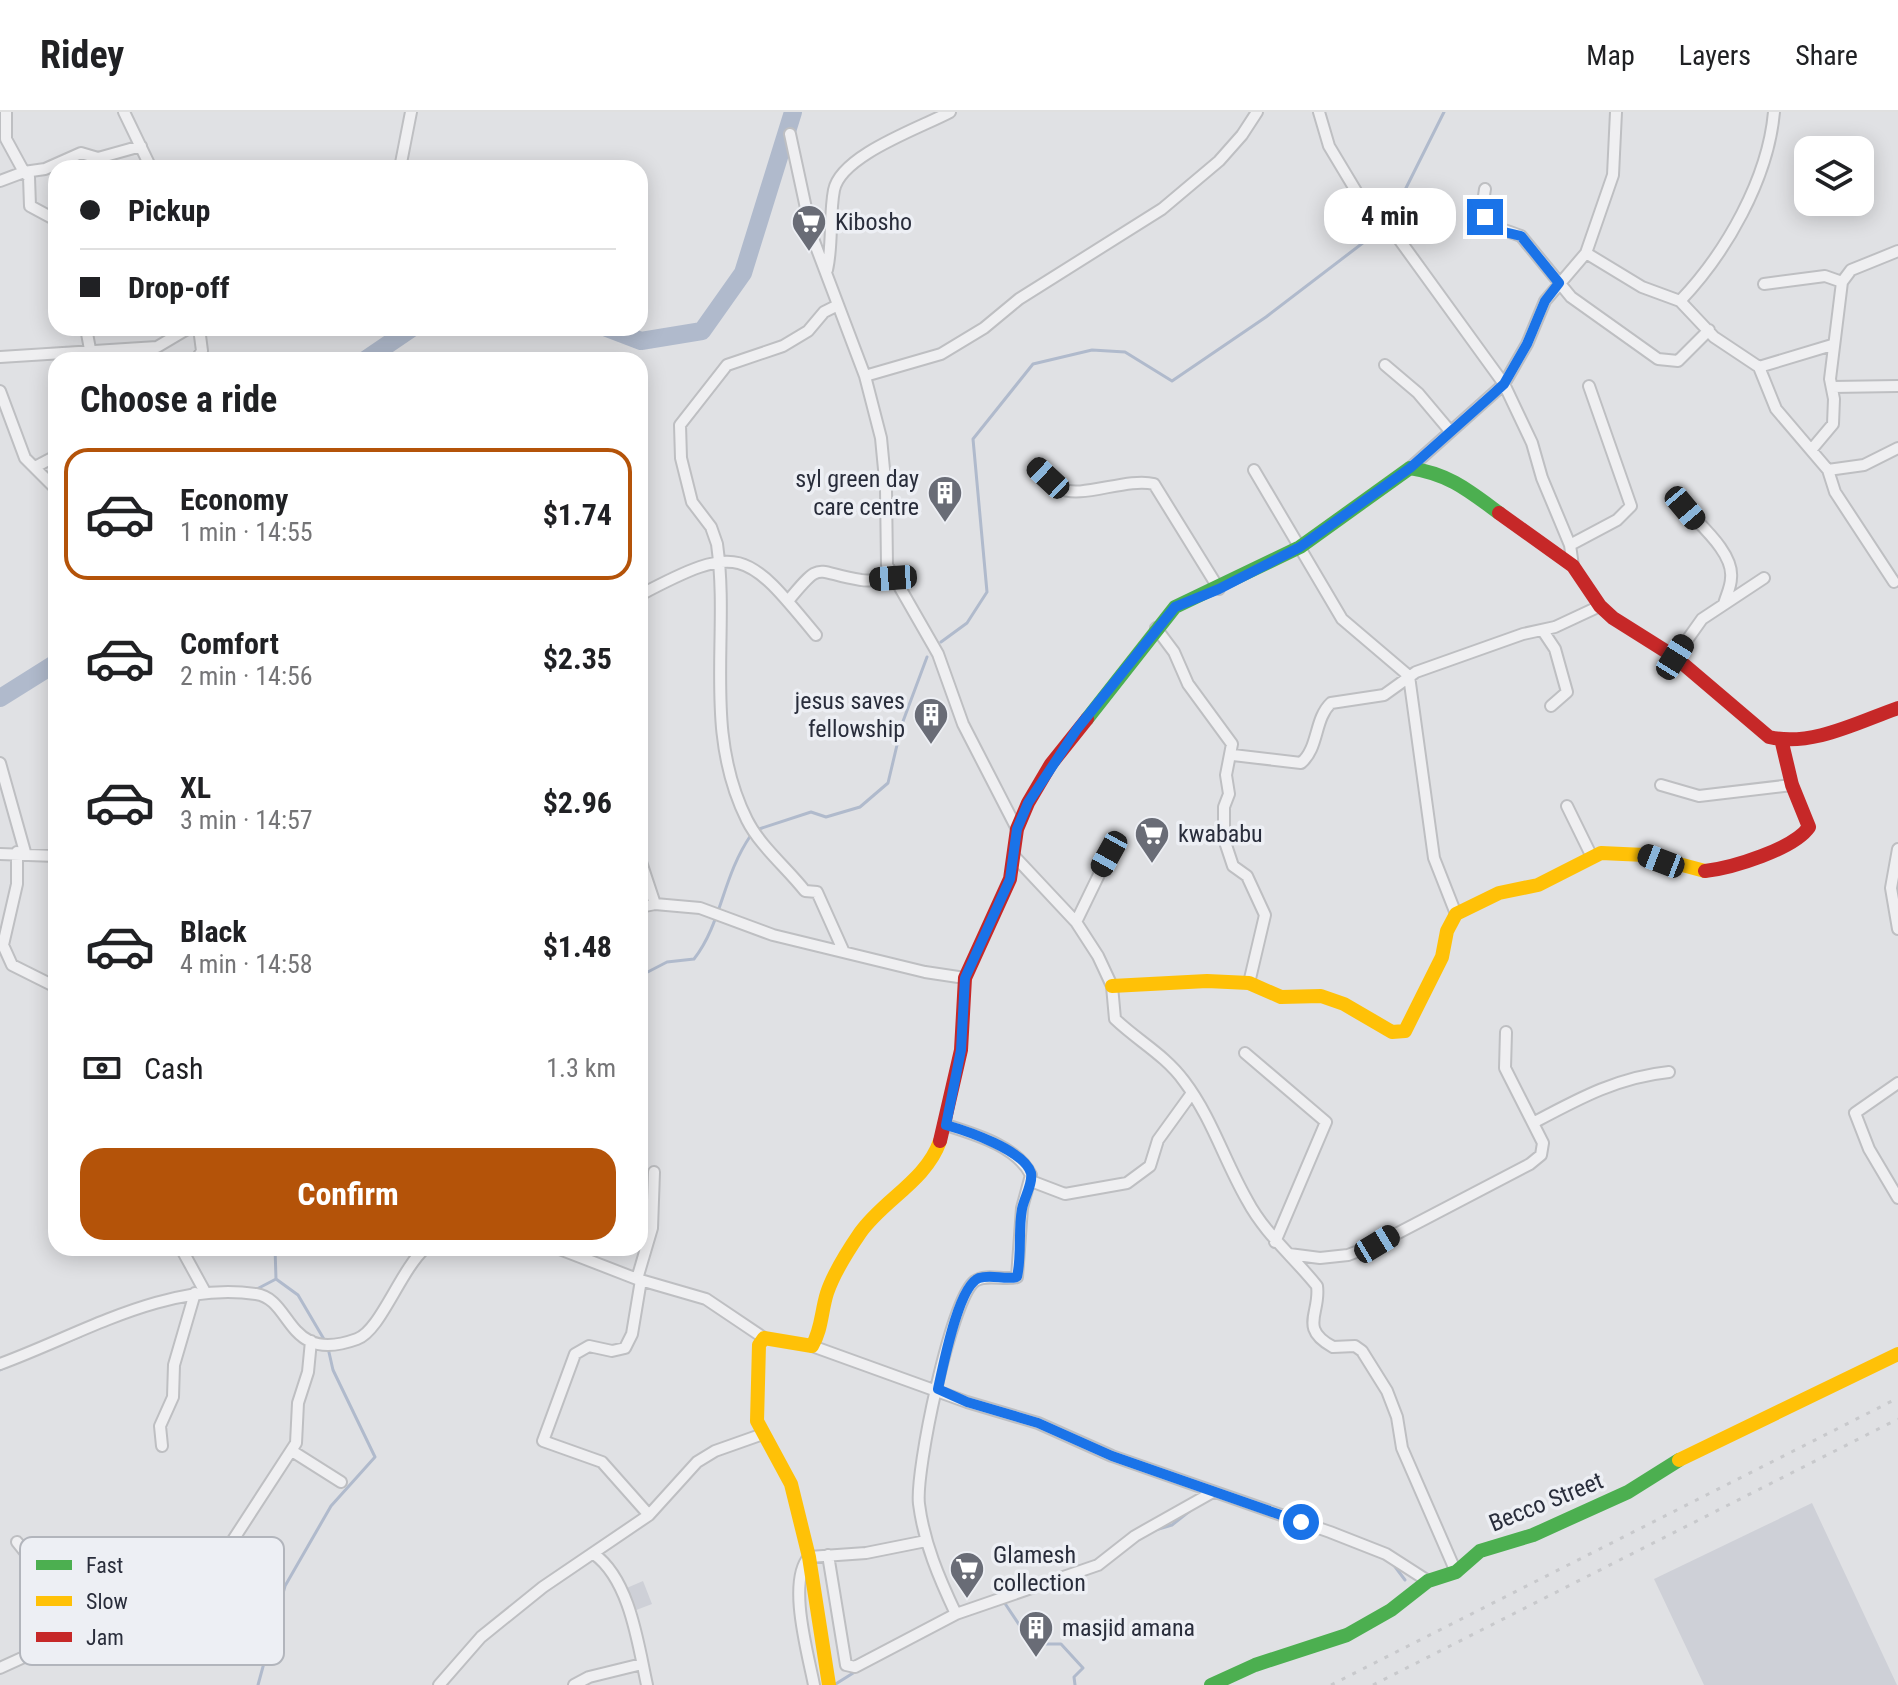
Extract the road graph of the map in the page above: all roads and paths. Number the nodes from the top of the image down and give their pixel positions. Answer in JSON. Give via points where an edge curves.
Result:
{"nodes":[{"id":1,"x":6,"y":112,"type":"edge"},
{"id":2,"x":124,"y":112,"type":"edge"},
{"id":3,"x":411,"y":112,"type":"edge"},
{"id":4,"x":950,"y":112,"type":"edge"},
{"id":5,"x":1257,"y":112,"type":"edge"},
{"id":6,"x":1319,"y":112,"type":"edge"},
{"id":7,"x":1616,"y":112,"type":"edge"},
{"id":8,"x":1774,"y":112,"type":"edge"},
{"id":9,"x":790,"y":134,"type":"dead end"},
{"id":10,"x":141,"y":146,"type":"junction"},
{"id":11,"x":65,"y":160,"type":"edge"},
{"id":12,"x":147,"y":160,"type":"edge"},
{"id":13,"x":402,"y":160,"type":"edge"},
{"id":14,"x":48,"y":168,"type":"edge"},
{"id":15,"x":24,"y":172,"type":"junction"},
{"id":16,"x":0,"y":181,"type":"edge"},
{"id":17,"x":1485,"y":189,"type":"dead end"},
{"id":18,"x":48,"y":216,"type":"edge"},
{"id":19,"x":1898,"y":251,"type":"edge"},
{"id":20,"x":1586,"y":253,"type":"junction"},
{"id":21,"x":827,"y":270,"type":"junction"},
{"id":22,"x":1842,"y":282,"type":"junction"},
{"id":23,"x":1559,"y":283,"type":"junction"},
{"id":24,"x":1764,"y":284,"type":"dead end"},
{"id":25,"x":1680,"y":301,"type":"junction"},
{"id":26,"x":838,"y":305,"type":"junction"},
{"id":27,"x":1709,"y":330,"type":"junction"},
{"id":28,"x":176,"y":336,"type":"edge"},
{"id":29,"x":1832,"y":345,"type":"junction"},
{"id":30,"x":121,"y":352,"type":"edge"},
{"id":31,"x":48,"y":356,"type":"edge"},
{"id":32,"x":0,"y":357,"type":"edge"},
{"id":33,"x":1385,"y":365,"type":"dead end"},
{"id":34,"x":1759,"y":367,"type":"junction"},
{"id":35,"x":865,"y":376,"type":"junction"},
{"id":36,"x":1504,"y":384,"type":"junction"},
{"id":37,"x":1589,"y":386,"type":"dead end"},
{"id":38,"x":1898,"y":386,"type":"edge"},
{"id":39,"x":1832,"y":387,"type":"junction"},
{"id":40,"x":0,"y":391,"type":"edge"},
{"id":41,"x":1450,"y":431,"type":"junction"},
{"id":42,"x":1898,"y":448,"type":"edge"},
{"id":43,"x":1812,"y":449,"type":"junction"},
{"id":44,"x":48,"y":460,"type":"edge"},
{"id":45,"x":1036,"y":466,"type":"dead end"},
{"id":46,"x":35,"y":467,"type":"junction"},
{"id":47,"x":1410,"y":468,"type":"junction"},
{"id":48,"x":1254,"y":470,"type":"dead end"},
{"id":49,"x":1828,"y":470,"type":"junction"},
{"id":50,"x":48,"y":481,"type":"edge"},
{"id":51,"x":1685,"y":508,"type":"dead end"},
{"id":52,"x":1570,"y":545,"type":"junction"},
{"id":53,"x":1300,"y":547,"type":"junction"},
{"id":54,"x":719,"y":560,"type":"junction"},
{"id":55,"x":1573,"y":566,"type":"junction"},
{"id":56,"x":893,"y":578,"type":"junction"},
{"id":57,"x":1764,"y":578,"type":"dead end"},
{"id":58,"x":1894,"y":582,"type":"dead end"},
{"id":59,"x":1219,"y":589,"type":"junction"},
{"id":60,"x":648,"y":591,"type":"edge"},
{"id":61,"x":788,"y":601,"type":"junction"},
{"id":62,"x":1724,"y":604,"type":"junction"},
{"id":63,"x":1600,"y":606,"type":"junction"},
{"id":64,"x":1156,"y":628,"type":"junction"},
{"id":65,"x":1543,"y":631,"type":"junction"},
{"id":66,"x":816,"y":635,"type":"dead end"},
{"id":67,"x":1675,"y":657,"type":"junction"},
{"id":68,"x":1409,"y":676,"type":"junction"},
{"id":69,"x":1551,"y":706,"type":"dead end"},
{"id":70,"x":1898,"y":708,"type":"edge"},
{"id":71,"x":1782,"y":743,"type":"junction"},
{"id":72,"x":1233,"y":755,"type":"junction"},
{"id":73,"x":0,"y":763,"type":"edge"},
{"id":74,"x":1661,"y":785,"type":"dead end"},
{"id":75,"x":1792,"y":785,"type":"junction"},
{"id":76,"x":1567,"y":806,"type":"dead end"},
{"id":77,"x":1017,"y":829,"type":"junction"},
{"id":78,"x":1898,"y":849,"type":"edge"},
{"id":79,"x":21,"y":852,"type":"junction"},
{"id":80,"x":0,"y":854,"type":"edge"},
{"id":81,"x":1109,"y":854,"type":"dead end"},
{"id":82,"x":48,"y":855,"type":"edge"},
{"id":83,"x":1015,"y":857,"type":"junction"},
{"id":84,"x":1592,"y":857,"type":"junction"},
{"id":85,"x":648,"y":883,"type":"edge"},
{"id":86,"x":655,"y":904,"type":"junction"},
{"id":87,"x":648,"y":905,"type":"edge"},
{"id":88,"x":1456,"y":914,"type":"junction"},
{"id":89,"x":1076,"y":922,"type":"junction"},
{"id":90,"x":1898,"y":929,"type":"edge"},
{"id":91,"x":843,"y":950,"type":"junction"},
{"id":92,"x":965,"y":978,"type":"junction"},
{"id":93,"x":48,"y":983,"type":"edge"},
{"id":94,"x":1249,"y":983,"type":"junction"},
{"id":95,"x":1112,"y":986,"type":"junction"},
{"id":96,"x":1506,"y":1032,"type":"dead end"},
{"id":97,"x":1245,"y":1053,"type":"dead end"},
{"id":98,"x":1669,"y":1072,"type":"dead end"},
{"id":99,"x":1898,"y":1083,"type":"edge"},
{"id":100,"x":1192,"y":1093,"type":"junction"},
{"id":101,"x":1533,"y":1123,"type":"junction"},
{"id":102,"x":946,"y":1125,"type":"junction"},
{"id":103,"x":654,"y":1172,"type":"dead end"},
{"id":104,"x":1031,"y":1181,"type":"junction"},
{"id":105,"x":1898,"y":1198,"type":"edge"},
{"id":106,"x":1275,"y":1242,"type":"junction"},
{"id":107,"x":648,"y":1244,"type":"edge"},
{"id":108,"x":1289,"y":1254,"type":"junction"},
{"id":109,"x":184,"y":1256,"type":"edge"},
{"id":110,"x":418,"y":1256,"type":"edge"},
{"id":111,"x":578,"y":1256,"type":"edge"},
{"id":112,"x":645,"y":1256,"type":"edge"},
{"id":113,"x":639,"y":1279,"type":"junction"},
{"id":114,"x":199,"y":1292,"type":"junction"},
{"id":115,"x":764,"y":1338,"type":"junction"},
{"id":116,"x":311,"y":1341,"type":"junction"},
{"id":117,"x":812,"y":1346,"type":"junction"},
{"id":118,"x":1898,"y":1354,"type":"edge"},
{"id":119,"x":0,"y":1364,"type":"edge"},
{"id":120,"x":938,"y":1389,"type":"junction"},
{"id":121,"x":763,"y":1434,"type":"junction"},
{"id":122,"x":162,"y":1446,"type":"dead end"},
{"id":123,"x":292,"y":1451,"type":"junction"},
{"id":124,"x":341,"y":1482,"type":"dead end"},
{"id":125,"x":1213,"y":1492,"type":"junction"},
{"id":126,"x":649,"y":1515,"type":"junction"},
{"id":127,"x":233,"y":1537,"type":"edge"},
{"id":128,"x":926,"y":1541,"type":"junction"},
{"id":129,"x":17,"y":1542,"type":"dead end"},
{"id":130,"x":20,"y":1546,"type":"edge"},
{"id":131,"x":594,"y":1554,"type":"junction"},
{"id":132,"x":828,"y":1555,"type":"junction"},
{"id":133,"x":809,"y":1557,"type":"junction"},
{"id":134,"x":1456,"y":1572,"type":"junction"},
{"id":135,"x":1428,"y":1581,"type":"junction"},
{"id":136,"x":956,"y":1614,"type":"junction"},
{"id":137,"x":20,"y":1659,"type":"edge"},
{"id":138,"x":642,"y":1664,"type":"junction"},
{"id":139,"x":0,"y":1668,"type":"edge"},
{"id":140,"x":440,"y":1684,"type":"edge"},
{"id":141,"x":574,"y":1685,"type":"edge"},
{"id":142,"x":647,"y":1685,"type":"edge"},
{"id":143,"x":814,"y":1685,"type":"edge"},
{"id":144,"x":829,"y":1685,"type":"edge"},
{"id":145,"x":1211,"y":1685,"type":"edge"}],
"edges":[{"from":1,"to":15,"type":"street","via":[[6,139]]},
{"from":2,"to":10,"type":"street"},
{"from":3,"to":13,"type":"street"},
{"from":4,"to":21,"type":"street","via":[[840,172]]},
{"from":5,"to":35,"type":"street","via":[[1219,161],[1162,209],[941,354]]},
{"from":6,"to":36,"type":"street","via":[[1329,146],[1359,196],[1388,224]]},
{"from":7,"to":20,"type":"street","via":[[1613,175]]},
{"from":8,"to":25,"type":"street","via":[[1752,188],[1713,263]]},
{"from":9,"to":21,"type":"street","via":[[812,236]]},
{"from":10,"to":11,"type":"street","via":[[98,158],[81,153]]},
{"from":10,"to":12,"type":"street"},
{"from":14,"to":15,"type":"street"},
{"from":15,"to":16,"type":"street"},
{"from":15,"to":18,"type":"street","via":[[29,177],[30,206]]},
{"from":17,"to":23,"type":"street","via":[[1485,217],[1500,231],[1521,236]]},
{"from":19,"to":22,"type":"street","via":[[1851,270]]},
{"from":20,"to":23,"type":"street"},
{"from":20,"to":25,"type":"street","via":[[1642,287]]},
{"from":21,"to":26,"type":"street"},
{"from":22,"to":24,"type":"street","via":[[1825,276]]},
{"from":22,"to":29,"type":"street"},
{"from":23,"to":27,"type":"street","via":[[1578,303],[1669,363],[1687,355]]},
{"from":23,"to":36,"type":"street"},
{"from":25,"to":27,"type":"street"},
{"from":26,"to":35,"type":"street"},
{"from":26,"to":54,"type":"street","via":[[789,343],[727,365],[680,425],[681,458],[692,502],[711,527]]},
{"from":27,"to":34,"type":"street"},
{"from":28,"to":30,"type":"street","via":[[157,347]]},
{"from":29,"to":34,"type":"street"},
{"from":29,"to":39,"type":"street"},
{"from":31,"to":32,"type":"street"},
{"from":33,"to":41,"type":"street"},
{"from":34,"to":43,"type":"street","via":[[1776,409]]},
{"from":35,"to":56,"type":"street","via":[[881,438],[884,548]]},
{"from":36,"to":41,"type":"street"},
{"from":36,"to":52,"type":"street"},
{"from":37,"to":52,"type":"street","via":[[1631,506],[1617,520]]},
{"from":38,"to":39,"type":"street"},
{"from":39,"to":43,"type":"street","via":[[1833,424]]},
{"from":40,"to":46,"type":"street","via":[[16,442]]},
{"from":41,"to":47,"type":"street"},
{"from":42,"to":49,"type":"street","via":[[1864,465]]},
{"from":43,"to":49,"type":"street"},
{"from":44,"to":46,"type":"street"},
{"from":45,"to":59,"type":"street","via":[[1071,493],[1116,483],[1154,484]]},
{"from":46,"to":50,"type":"street"},
{"from":47,"to":53,"type":"street"},
{"from":47,"to":55,"type":"street","via":[[1452,479]]},
{"from":48,"to":53,"type":"street"},
{"from":49,"to":58,"type":"street","via":[[1841,503]]},
{"from":51,"to":62,"type":"street","via":[[1726,557],[1732,577]]},
{"from":52,"to":55,"type":"street"},
{"from":53,"to":59,"type":"street"},
{"from":53,"to":68,"type":"street","via":[[1342,619]]},
{"from":54,"to":60,"type":"street"},
{"from":54,"to":61,"type":"street","via":[[756,570]]},
{"from":54,"to":91,"type":"street","via":[[719,707],[730,774],[748,821],[805,891],[817,892]]},
{"from":55,"to":63,"type":"street"},
{"from":56,"to":61,"type":"street","via":[[863,581],[817,571]]},
{"from":56,"to":77,"type":"street","via":[[938,654],[963,724]]},
{"from":57,"to":62,"type":"street"},
{"from":59,"to":64,"type":"street","via":[[1175,607]]},
{"from":61,"to":66,"type":"street"},
{"from":62,"to":67,"type":"street","via":[[1702,619]]},
{"from":63,"to":65,"type":"street"},
{"from":63,"to":67,"type":"street"},
{"from":64,"to":72,"type":"street","via":[[1188,684],[1226,733]]},
{"from":64,"to":77,"type":"street","via":[[1051,764]]},
{"from":65,"to":68,"type":"street"},
{"from":65,"to":69,"type":"street","via":[[1555,649],[1567,692]]},
{"from":67,"to":71,"type":"street"},
{"from":68,"to":72,"type":"street","via":[[1384,695],[1331,703],[1309,756],[1301,763]]},
{"from":68,"to":88,"type":"street","via":[[1434,858]]},
{"from":70,"to":71,"type":"street"},
{"from":71,"to":75,"type":"street"},
{"from":72,"to":94,"type":"street","via":[[1226,775],[1224,839],[1233,866],[1247,876],[1265,915]]},
{"from":73,"to":79,"type":"street"},
{"from":74,"to":75,"type":"street","via":[[1699,796]]},
{"from":75,"to":84,"type":"street","via":[[1806,814],[1807,834],[1737,866],[1700,871],[1617,851]]},
{"from":76,"to":84,"type":"street"},
{"from":77,"to":83,"type":"street"},
{"from":78,"to":90,"type":"street","via":[[1891,888]]},
{"from":79,"to":80,"type":"street"},
{"from":79,"to":82,"type":"street"},
{"from":79,"to":93,"type":"street","via":[[3,945],[12,965]]},
{"from":81,"to":89,"type":"street"},
{"from":83,"to":89,"type":"street"},
{"from":83,"to":92,"type":"street"},
{"from":84,"to":88,"type":"street","via":[[1538,885],[1499,893]]},
{"from":85,"to":86,"type":"street"},
{"from":86,"to":87,"type":"street"},
{"from":86,"to":91,"type":"street","via":[[700,908],[773,935]]},
{"from":88,"to":94,"type":"street","via":[[1442,957],[1405,1031],[1392,1032],[1321,996],[1281,997]]},
{"from":89,"to":95,"type":"street"},
{"from":91,"to":92,"type":"street"},
{"from":92,"to":102,"type":"street","via":[[961,1050]]},
{"from":94,"to":95,"type":"street"},
{"from":95,"to":100,"type":"street","via":[[1115,1019],[1160,1055]]},
{"from":96,"to":101,"type":"street","via":[[1505,1068]]},
{"from":97,"to":106,"type":"street","via":[[1326,1122]]},
{"from":98,"to":101,"type":"street","via":[[1606,1085]]},
{"from":99,"to":105,"type":"street","via":[[1855,1113]]},
{"from":100,"to":104,"type":"street","via":[[1158,1140],[1150,1166],[1127,1183],[1065,1194]]},
{"from":100,"to":106,"type":"street","via":[[1214,1127],[1245,1198]]},
{"from":101,"to":108,"type":"street","via":[[1544,1150],[1530,1164],[1348,1255]]},
{"from":102,"to":104,"type":"street","via":[[1005,1149],[1027,1166]]},
{"from":102,"to":117,"type":"street","via":[[926,1167],[862,1230],[840,1264]]},
{"from":103,"to":107,"type":"street"},
{"from":104,"to":120,"type":"street","via":[[1022,1208],[1017,1277],[978,1278],[971,1285],[955,1320]]},
{"from":106,"to":108,"type":"street"},
{"from":108,"to":134,"type":"street","via":[[1317,1286],[1312,1316],[1318,1336],[1333,1347],[1362,1351],[1387,1391],[1402,1448]]},
{"from":109,"to":114,"type":"street"},
{"from":110,"to":116,"type":"street","via":[[400,1277],[371,1331],[327,1346]]},
{"from":111,"to":113,"type":"street"},
{"from":112,"to":113,"type":"street"},
{"from":113,"to":115,"type":"street","via":[[706,1299]]},
{"from":113,"to":126,"type":"street","via":[[632,1334],[625,1348],[589,1346],[575,1354],[543,1441],[602,1462]]},
{"from":114,"to":116,"type":"street","via":[[262,1294]]},
{"from":114,"to":119,"type":"street","via":[[94,1324]]},
{"from":114,"to":122,"type":"street","via":[[174,1365],[173,1397],[160,1426]]},
{"from":115,"to":117,"type":"street"},
{"from":115,"to":121,"type":"street","via":[[759,1345],[756,1404]]},
{"from":116,"to":123,"type":"street"},
{"from":117,"to":120,"type":"street"},
{"from":118,"to":134,"type":"street","name":"Becco Street","via":[[1657,1471],[1628,1492],[1533,1535],[1480,1551]]},
{"from":120,"to":125,"type":"street"},
{"from":120,"to":128,"type":"street","via":[[920,1459],[918,1488]]},
{"from":121,"to":126,"type":"street","via":[[697,1462]]},
{"from":121,"to":133,"type":"street","via":[[791,1484]]},
{"from":123,"to":124,"type":"street"},
{"from":123,"to":127,"type":"street"},
{"from":125,"to":135,"type":"street","via":[[1386,1554]]},
{"from":125,"to":136,"type":"street","via":[[1135,1536],[1098,1565]]},
{"from":126,"to":131,"type":"street"},
{"from":128,"to":132,"type":"street"},
{"from":128,"to":136,"type":"street"},
{"from":129,"to":130,"type":"street"},
{"from":131,"to":138,"type":"street","via":[[607,1564],[623,1598]]},
{"from":131,"to":140,"type":"street","via":[[481,1637]]},
{"from":132,"to":133,"type":"street"},
{"from":132,"to":136,"type":"street","via":[[850,1668]]},
{"from":133,"to":143,"type":"street","via":[[799,1578]]},
{"from":133,"to":144,"type":"street"},
{"from":134,"to":135,"type":"street","name":"Becco Street"},
{"from":135,"to":145,"type":"street","name":"Becco Street","via":[[1347,1635]]},
{"from":137,"to":139,"type":"street"},
{"from":138,"to":141,"type":"street"},
{"from":138,"to":142,"type":"street"}]}
